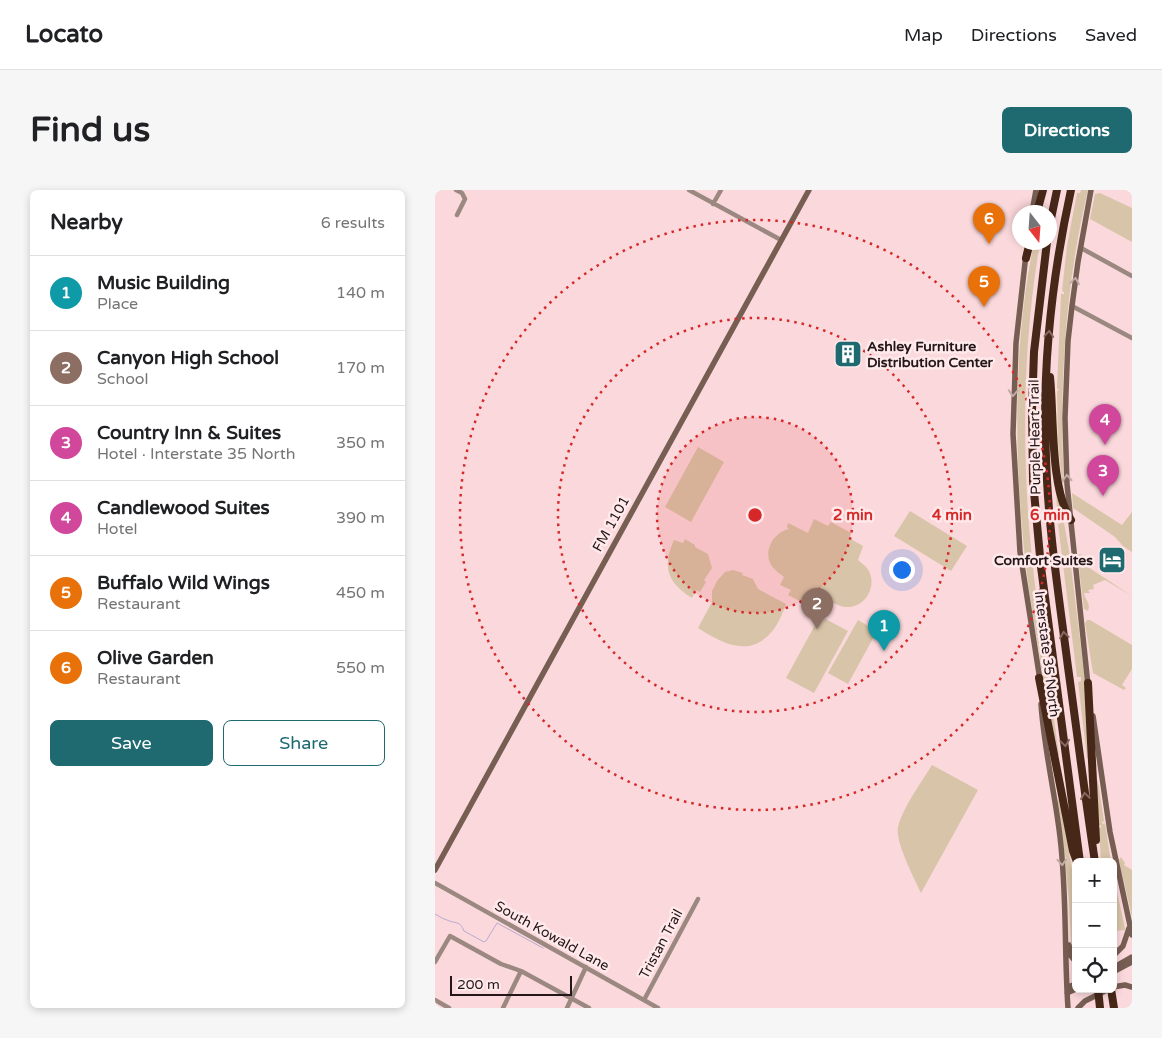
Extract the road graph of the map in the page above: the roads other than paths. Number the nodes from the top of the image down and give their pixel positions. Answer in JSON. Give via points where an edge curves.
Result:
{"nodes":[{"id":1,"x":456,"y":190,"type":"edge"},
{"id":2,"x":689,"y":190,"type":"edge"},
{"id":3,"x":721,"y":190,"type":"edge"},
{"id":4,"x":809,"y":190,"type":"edge"},
{"id":5,"x":1036,"y":190,"type":"edge"},
{"id":6,"x":1043,"y":190,"type":"edge"},
{"id":7,"x":1057,"y":190,"type":"edge"},
{"id":8,"x":1071,"y":190,"type":"edge"},
{"id":9,"x":1091,"y":190,"type":"edge"},
{"id":10,"x":713,"y":204,"type":"junction"},
{"id":11,"x":1033,"y":205,"type":"edge"},
{"id":12,"x":1039,"y":205,"type":"edge"},
{"id":13,"x":1054,"y":205,"type":"edge"},
{"id":14,"x":457,"y":215,"type":"dead end"},
{"id":15,"x":781,"y":240,"type":"junction"},
{"id":16,"x":1081,"y":248,"type":"junction"},
{"id":17,"x":1028,"y":250,"type":"edge"},
{"id":18,"x":1046,"y":250,"type":"edge"},
{"id":19,"x":1026,"y":258,"type":"joint"},
{"id":20,"x":1132,"y":276,"type":"edge"},
{"id":21,"x":1072,"y":306,"type":"junction"},
{"id":22,"x":1132,"y":338,"type":"edge"},
{"id":23,"x":1048,"y":352,"type":"junction"},
{"id":24,"x":1071,"y":520,"type":"junction"},
{"id":25,"x":1039,"y":678,"type":"junction"},
{"id":26,"x":1088,"y":683,"type":"junction"},
{"id":27,"x":1076,"y":858,"type":"edge"},
{"id":28,"x":1080,"y":858,"type":"edge"},
{"id":29,"x":1094,"y":858,"type":"edge"},
{"id":30,"x":1095,"y":858,"type":"edge"},
{"id":31,"x":435,"y":870,"type":"edge"},
{"id":32,"x":435,"y":883,"type":"edge"},
{"id":33,"x":698,"y":899,"type":"dead end"},
{"id":34,"x":1131,"y":926,"type":"edge"},
{"id":35,"x":1066,"y":936,"type":"junction"},
{"id":36,"x":1132,"y":936,"type":"edge"},
{"id":37,"x":1117,"y":953,"type":"edge"},
{"id":38,"x":1072,"y":957,"type":"edge"},
{"id":39,"x":1132,"y":957,"type":"edge"},
{"id":40,"x":435,"y":962,"type":"edge"},
{"id":41,"x":1132,"y":962,"type":"edge"},
{"id":42,"x":1117,"y":966,"type":"edge"},
{"id":43,"x":586,"y":967,"type":"junction"},
{"id":44,"x":1117,"y":970,"type":"edge"},
{"id":45,"x":521,"y":971,"type":"junction"},
{"id":46,"x":1132,"y":986,"type":"edge"},
{"id":47,"x":1072,"y":987,"type":"edge"},
{"id":48,"x":1117,"y":987,"type":"edge"},
{"id":49,"x":1072,"y":989,"type":"edge"},
{"id":50,"x":1067,"y":990,"type":"junction"},
{"id":51,"x":1098,"y":993,"type":"edge"},
{"id":52,"x":1102,"y":993,"type":"edge"},
{"id":53,"x":1112,"y":993,"type":"edge"},
{"id":54,"x":572,"y":998,"type":"junction"},
{"id":55,"x":435,"y":1000,"type":"edge"},
{"id":56,"x":644,"y":1000,"type":"junction"},
{"id":57,"x":449,"y":1008,"type":"edge"},
{"id":58,"x":503,"y":1008,"type":"edge"},
{"id":59,"x":567,"y":1008,"type":"edge"},
{"id":60,"x":589,"y":1008,"type":"edge"},
{"id":61,"x":658,"y":1008,"type":"edge"},
{"id":62,"x":1068,"y":1008,"type":"edge"},
{"id":63,"x":1078,"y":1008,"type":"edge"},
{"id":64,"x":1100,"y":1008,"type":"edge"},
{"id":65,"x":1114,"y":1008,"type":"edge"}],
"edges":[{"from":1,"to":14,"type":"street","via":[[465,199]]},
{"from":2,"to":10,"type":"street"},
{"from":3,"to":10,"type":"street"},
{"from":4,"to":15,"type":"main road","name":"FM 1101","number":"FM 1101"},
{"from":5,"to":11,"type":"main road"},
{"from":6,"to":12,"type":"highway"},
{"from":7,"to":13,"type":"highway"},
{"from":23,"to":8,"type":"highway","name":"Purple Heart Trail","one_way":true,"via":[[1057,267]]},
{"from":9,"to":16,"type":"main road"},
{"from":10,"to":15,"type":"street"},
{"from":15,"to":31,"type":"main road","name":"FM 1101","number":"FM 1101"},
{"from":16,"to":20,"type":"street"},
{"from":21,"to":16,"type":"main road","one_way":true},
{"from":17,"to":19,"type":"highway"},
{"from":18,"to":28,"type":"highway","name":"Purple Heart Trail","one_way":true,"via":[[1034,352],[1033,481],[1041,567]]},
{"from":19,"to":25,"type":"main road","name":"Interstate 35 North","one_way":true,"via":[[1016,343],[1013,434],[1020,552]]},
{"from":21,"to":22,"type":"street"},
{"from":24,"to":21,"type":"main road","one_way":true,"via":[[1065,398]]},
{"from":23,"to":24,"type":"highway","via":[[1057,469],[1062,501]]},
{"from":29,"to":23,"type":"highway","name":"Purple Heart Trail","one_way":true,"via":[[1050,526],[1045,455]]},
{"from":24,"to":26,"type":"main road"},
{"from":25,"to":27,"type":"highway"},
{"from":25,"to":35,"type":"main road","name":"Interstate 35 North","one_way":true,"via":[[1060,835]]},
{"from":26,"to":30,"type":"highway"},
{"from":26,"to":34,"type":"main road","via":[[1105,808]]},
{"from":32,"to":43,"type":"street","name":"South Kowald Lane"},
{"from":33,"to":56,"type":"street","name":"Tristan Trail"},
{"from":34,"to":36,"type":"main road"},
{"from":34,"to":37,"type":"main road"},
{"from":35,"to":38,"type":"main road"},
{"from":35,"to":50,"type":"main road","name":"Interstate 35 North"},
{"from":39,"to":42,"type":"main road"},
{"from":40,"to":45,"type":"street","via":[[450,936],[501,964]]},
{"from":41,"to":44,"type":"main road"},
{"from":43,"to":54,"type":"street"},
{"from":43,"to":56,"type":"street","name":"South Kowald Lane"},
{"from":45,"to":54,"type":"street"},
{"from":45,"to":58,"type":"street"},
{"from":46,"to":48,"type":"main road"},
{"from":47,"to":50,"type":"main road"},
{"from":49,"to":50,"type":"main road"},
{"from":50,"to":62,"type":"main road","name":"Interstate 35 North"},
{"from":51,"to":64,"type":"highway"},
{"from":52,"to":63,"type":"main road"},
{"from":53,"to":65,"type":"highway"},
{"from":54,"to":59,"type":"street"},
{"from":54,"to":60,"type":"street"},
{"from":55,"to":57,"type":"street"},
{"from":56,"to":61,"type":"street","name":"South Kowald Lane"}]}
